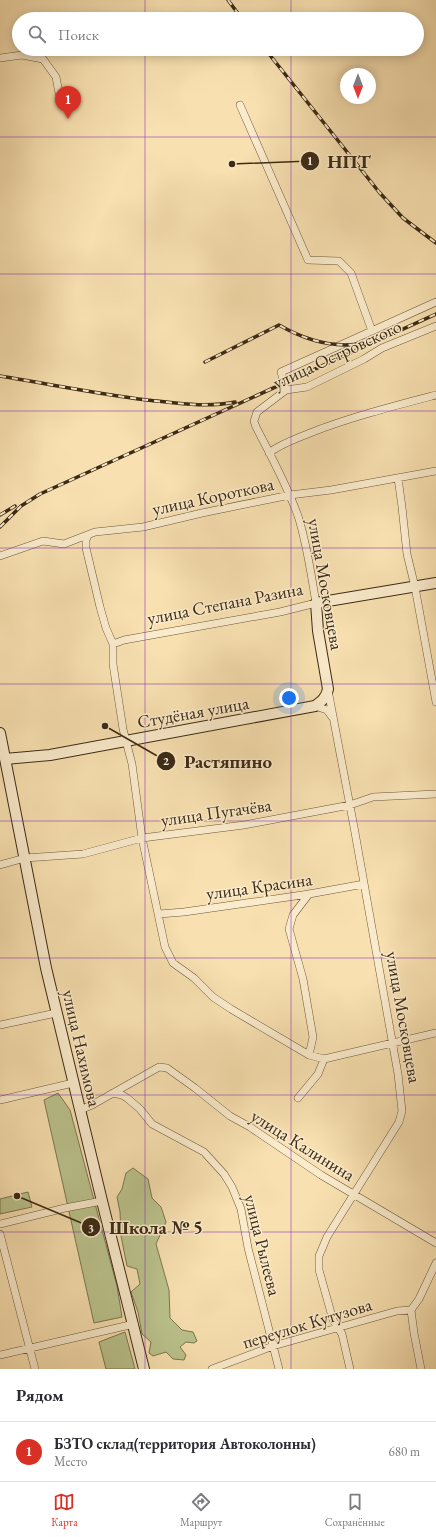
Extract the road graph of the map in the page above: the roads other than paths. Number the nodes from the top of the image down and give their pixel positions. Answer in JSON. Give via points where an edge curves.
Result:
{"nodes":[{"id":1,"x":15,"y":56,"type":"edge"},
{"id":2,"x":27,"y":56,"type":"edge"},
{"id":3,"x":0,"y":58,"type":"edge"},
{"id":4,"x":59,"y":93,"type":"dead end"},
{"id":5,"x":240,"y":105,"type":"dead end"},
{"id":6,"x":436,"y":302,"type":"edge"},
{"id":7,"x":436,"y":326,"type":"edge"},
{"id":8,"x":372,"y":331,"type":"junction"},
{"id":9,"x":286,"y":390,"type":"junction"},
{"id":10,"x":436,"y":395,"type":"edge"},
{"id":11,"x":255,"y":416,"type":"joint"},
{"id":12,"x":269,"y":453,"type":"junction"},
{"id":13,"x":436,"y":471,"type":"edge"},
{"id":14,"x":398,"y":478,"type":"junction"},
{"id":15,"x":290,"y":495,"type":"junction"},
{"id":16,"x":88,"y":535,"type":"junction"},
{"id":17,"x":0,"y":556,"type":"edge"},
{"id":18,"x":436,"y":583,"type":"edge"},
{"id":19,"x":415,"y":587,"type":"junction"},
{"id":20,"x":316,"y":603,"type":"junction"},
{"id":21,"x":113,"y":644,"type":"junction"},
{"id":22,"x":328,"y":689,"type":"junction"},
{"id":23,"x":436,"y":702,"type":"edge"},
{"id":24,"x":315,"y":706,"type":"junction"},
{"id":25,"x":334,"y":719,"type":"junction"},
{"id":26,"x":0,"y":732,"type":"edge"},
{"id":27,"x":126,"y":742,"type":"junction"},
{"id":28,"x":5,"y":759,"type":"junction"},
{"id":29,"x":436,"y":794,"type":"edge"},
{"id":30,"x":350,"y":804,"type":"junction"},
{"id":31,"x":142,"y":838,"type":"junction"},
{"id":32,"x":24,"y":858,"type":"junction"},
{"id":33,"x":0,"y":864,"type":"edge"},
{"id":34,"x":364,"y":884,"type":"junction"},
{"id":35,"x":309,"y":894,"type":"junction"},
{"id":36,"x":159,"y":914,"type":"junction"},
{"id":37,"x":56,"y":1013,"type":"junction"},
{"id":38,"x":0,"y":1025,"type":"edge"},
{"id":39,"x":436,"y":1034,"type":"edge"},
{"id":40,"x":392,"y":1043,"type":"junction"},
{"id":41,"x":309,"y":1055,"type":"junction"},
{"id":42,"x":324,"y":1059,"type":"junction"},
{"id":43,"x":73,"y":1083,"type":"junction"},
{"id":44,"x":113,"y":1093,"type":"junction"},
{"id":45,"x":298,"y":1098,"type":"dead end"},
{"id":46,"x":0,"y":1100,"type":"edge"},
{"id":47,"x":80,"y":1110,"type":"junction"},
{"id":48,"x":354,"y":1195,"type":"junction"},
{"id":49,"x":102,"y":1201,"type":"junction"},
{"id":50,"x":0,"y":1224,"type":"edge"},
{"id":51,"x":0,"y":1234,"type":"edge"},
{"id":52,"x":436,"y":1243,"type":"edge"},
{"id":53,"x":436,"y":1263,"type":"edge"},
{"id":54,"x":411,"y":1310,"type":"junction"},
{"id":55,"x":134,"y":1324,"type":"junction"},
{"id":56,"x":338,"y":1328,"type":"junction"},
{"id":57,"x":273,"y":1346,"type":"junction"},
{"id":58,"x":30,"y":1348,"type":"junction"},
{"id":59,"x":0,"y":1355,"type":"edge"},
{"id":60,"x":35,"y":1369,"type":"edge"},
{"id":61,"x":144,"y":1369,"type":"edge"},
{"id":62,"x":212,"y":1369,"type":"edge"},
{"id":63,"x":279,"y":1369,"type":"edge"},
{"id":64,"x":350,"y":1369,"type":"edge"},
{"id":65,"x":421,"y":1369,"type":"edge"}],
"edges":[{"from":1,"to":3,"type":"street"},
{"from":2,"to":4,"type":"street","via":[[43,59],[56,76]]},
{"from":5,"to":8,"type":"street","via":[[308,260],[340,261],[351,273]]},
{"from":6,"to":8,"type":"street"},
{"from":7,"to":9,"type":"street","name":"улица Островского","via":[[382,348],[307,387]]},
{"from":8,"to":9,"type":"street","via":[[281,372]]},
{"from":9,"to":11,"type":"street","name":"улица Островского","via":[[262,407]]},
{"from":10,"to":12,"type":"street","via":[[326,427],[283,444]]},
{"from":11,"to":12,"type":"street","name":"улица Московцева","via":[[256,427]]},
{"from":12,"to":15,"type":"street","name":"улица Московцева"},
{"from":13,"to":14,"type":"street","name":"улица Короткова"},
{"from":14,"to":15,"type":"street","name":"улица Короткова"},
{"from":14,"to":19,"type":"street","via":[[406,554]]},
{"from":15,"to":16,"type":"street","name":"улица Короткова","via":[[143,527]]},
{"from":15,"to":20,"type":"street","name":"улица Московцева","via":[[302,529]]},
{"from":16,"to":17,"type":"street","name":"улица Короткова","via":[[64,544],[43,541]]},
{"from":16,"to":21,"type":"street","via":[[86,548],[100,607]]},
{"from":18,"to":19,"type":"main road","name":"улица Степана Разина"},
{"from":19,"to":20,"type":"main road","name":"улица Степана Разина"},
{"from":19,"to":23,"type":"street"},
{"from":20,"to":21,"type":"street","name":"улица Степана Разина"},
{"from":20,"to":22,"type":"main road","name":"улица Московцева"},
{"from":21,"to":27,"type":"street","via":[[113,664]]},
{"from":22,"to":24,"type":"main road","via":[[322,702]]},
{"from":22,"to":25,"type":"street","name":"улица Московцева"},
{"from":24,"to":25,"type":"street","via":[[326,710]]},
{"from":24,"to":27,"type":"main road","name":"Студёная улица"},
{"from":25,"to":30,"type":"street","name":"улица Московцева"},
{"from":26,"to":28,"type":"main road","name":"улица Нахимова"},
{"from":27,"to":28,"type":"main road","name":"Студёная улица","via":[[50,755]]},
{"from":27,"to":31,"type":"street","via":[[132,764]]},
{"from":28,"to":32,"type":"main road","name":"улица Нахимова"},
{"from":29,"to":30,"type":"street","name":"улица Пугачёва","via":[[373,797]]},
{"from":30,"to":31,"type":"street","name":"улица Пугачёва","via":[[244,825]]},
{"from":30,"to":34,"type":"street","name":"улица Московцева"},
{"from":31,"to":32,"type":"street","name":"улица Пугачёва","via":[[83,854]]},
{"from":31,"to":36,"type":"street"},
{"from":32,"to":33,"type":"street","name":"улица Пугачёва"},
{"from":32,"to":37,"type":"main road","name":"улица Нахимова"},
{"from":34,"to":35,"type":"street","name":"улица Красина"},
{"from":34,"to":40,"type":"street","name":"улица Московцева"},
{"from":35,"to":36,"type":"street","name":"улица Красина"},
{"from":35,"to":41,"type":"street","via":[[293,915],[289,929],[303,979],[313,1037]]},
{"from":36,"to":41,"type":"street","via":[[163,940],[173,963],[231,1010]]},
{"from":37,"to":38,"type":"street"},
{"from":37,"to":43,"type":"main road","name":"улица Нахимова"},
{"from":39,"to":40,"type":"street"},
{"from":40,"to":42,"type":"street"},
{"from":40,"to":48,"type":"street","name":"улица Московцева","via":[[401,1100],[401,1118]]},
{"from":41,"to":42,"type":"street"},
{"from":42,"to":45,"type":"street","via":[[318,1074]]},
{"from":43,"to":46,"type":"street"},
{"from":43,"to":47,"type":"main road","name":"улица Нахимова"},
{"from":44,"to":47,"type":"street"},
{"from":44,"to":48,"type":"street","name":"улица Калинина","via":[[159,1067],[167,1068],[230,1116]]},
{"from":44,"to":57,"type":"street","name":"улица Рылеева","via":[[128,1098],[152,1124],[204,1152],[224,1174],[241,1209]]},
{"from":47,"to":49,"type":"main road","name":"улица Нахимова"},
{"from":48,"to":52,"type":"street","name":"улица Калинина"},
{"from":48,"to":56,"type":"street","name":"улица Московцева","via":[[327,1237],[319,1256],[321,1276],[333,1320]]},
{"from":49,"to":50,"type":"street"},
{"from":49,"to":55,"type":"main road","name":"улица Нахимова"},
{"from":51,"to":58,"type":"street"},
{"from":53,"to":54,"type":"street"},
{"from":54,"to":56,"type":"street","name":"переулок Кутузова","via":[[397,1311]]},
{"from":54,"to":65,"type":"street"},
{"from":55,"to":58,"type":"street"},
{"from":55,"to":61,"type":"main road","name":"улица Нахимова"},
{"from":56,"to":57,"type":"street","name":"переулок Кутузова"},
{"from":56,"to":64,"type":"street","name":"улица Московцева","via":[[342,1334]]},
{"from":57,"to":62,"type":"street","name":"переулок Кутузова"},
{"from":57,"to":63,"type":"street","name":"улица Рылеева"},
{"from":58,"to":59,"type":"street"},
{"from":58,"to":60,"type":"street"}]}
